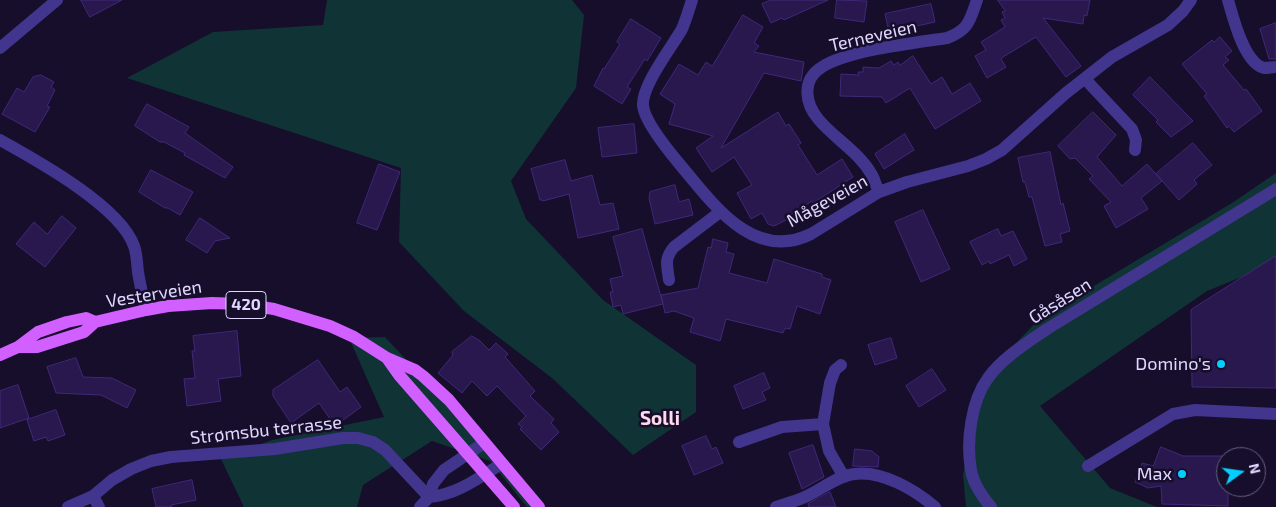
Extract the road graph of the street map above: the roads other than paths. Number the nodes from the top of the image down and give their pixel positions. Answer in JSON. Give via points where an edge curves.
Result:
{"nodes":[{"id":1,"x":57,"y":0,"type":"edge"},
{"id":2,"x":692,"y":0,"type":"edge"},
{"id":3,"x":977,"y":0,"type":"edge"},
{"id":4,"x":1191,"y":0,"type":"edge"},
{"id":5,"x":1228,"y":0,"type":"edge"},
{"id":6,"x":0,"y":48,"type":"edge"},
{"id":7,"x":1276,"y":67,"type":"edge"},
{"id":8,"x":1085,"y":79,"type":"junction"},
{"id":9,"x":0,"y":140,"type":"edge"},
{"id":10,"x":1135,"y":150,"type":"dead end"},
{"id":11,"x":1276,"y":189,"type":"edge"},
{"id":12,"x":879,"y":192,"type":"junction"},
{"id":13,"x":720,"y":212,"type":"junction"},
{"id":14,"x":669,"y":280,"type":"dead end"},
{"id":15,"x":146,"y":310,"type":"junction"},
{"id":16,"x":0,"y":355,"type":"edge"},
{"id":17,"x":387,"y":358,"type":"junction"},
{"id":18,"x":841,"y":364,"type":"dead end"},
{"id":19,"x":1276,"y":414,"type":"edge"},
{"id":20,"x":823,"y":424,"type":"junction"},
{"id":21,"x":738,"y":442,"type":"dead end"},
{"id":22,"x":484,"y":444,"type":"junction"},
{"id":23,"x":468,"y":454,"type":"junction"},
{"id":24,"x":501,"y":464,"type":"junction"},
{"id":25,"x":1088,"y":466,"type":"dead end"},
{"id":26,"x":485,"y":474,"type":"junction"},
{"id":27,"x":844,"y":477,"type":"junction"},
{"id":28,"x":429,"y":497,"type":"junction"},
{"id":29,"x":96,"y":501,"type":"edge"},
{"id":30,"x":68,"y":507,"type":"edge"},
{"id":31,"x":420,"y":507,"type":"edge"},
{"id":32,"x":514,"y":507,"type":"edge"},
{"id":33,"x":539,"y":507,"type":"edge"},
{"id":34,"x":776,"y":507,"type":"edge"},
{"id":35,"x":935,"y":507,"type":"edge"},
{"id":36,"x":991,"y":507,"type":"edge"}],
"edges":[{"from":1,"to":6,"type":"street"},
{"from":2,"to":13,"type":"street","name":"Mågeveien","via":[[683,27],[657,68],[643,98],[643,108],[670,154]]},
{"from":3,"to":12,"type":"street","name":"Terneveien","via":[[965,29],[958,34],[833,61],[820,68],[807,87],[810,109],[859,158],[872,174]]},
{"from":4,"to":8,"type":"street","name":"Mågeveien","via":[[1168,25],[1112,57]]},
{"from":5,"to":7,"type":"street","via":[[1238,35],[1249,55],[1259,66]]},
{"from":8,"to":10,"type":"street","via":[[1132,129]]},
{"from":8,"to":12,"type":"street","name":"Mågeveien","via":[[1002,150],[986,159]]},
{"from":9,"to":15,"type":"street","via":[[57,172],[120,223],[134,245]]},
{"from":11,"to":36,"type":"street","name":"Gåsåsen","via":[[1047,329],[1016,350],[989,377],[978,395],[970,443],[971,472],[984,500]]},
{"from":12,"to":13,"type":"street","name":"Mågeveien","via":[[800,240],[787,242],[762,238],[734,224]]},
{"from":13,"to":14,"type":"street","via":[[668,254]]},
{"from":15,"to":16,"type":"main road","name":"Vesterveien","number":"420","via":[[95,322],[84,332],[37,347],[18,347]]},
{"from":15,"to":17,"type":"main road","name":"Vesterveien","number":"420","via":[[212,303],[274,309],[330,326]]},
{"from":17,"to":22,"type":"main road","name":"Vesterveien","number":"420","via":[[423,376],[449,400]]},
{"from":17,"to":23,"type":"main road","name":"Vesterveien","number":"420"},
{"from":18,"to":20,"type":"street","via":[[830,383]]},
{"from":19,"to":25,"type":"street","via":[[1195,410],[1173,414]]},
{"from":20,"to":21,"type":"street","via":[[782,427]]},
{"from":20,"to":27,"type":"street","via":[[829,451]]},
{"from":22,"to":23,"type":"street"},
{"from":22,"to":24,"type":"main road","name":"Vesterveien","number":"420"},
{"from":23,"to":26,"type":"main road","name":"Vesterveien","number":"420"},
{"from":23,"to":28,"type":"street","via":[[444,470],[433,484]]},
{"from":24,"to":26,"type":"street"},
{"from":24,"to":33,"type":"main road","name":"Vesterveien","number":"420"},
{"from":26,"to":28,"type":"street","via":[[442,496]]},
{"from":26,"to":32,"type":"main road","name":"Vesterveien","number":"420"},
{"from":27,"to":34,"type":"street","via":[[804,498]]},
{"from":27,"to":35,"type":"street","via":[[868,474],[888,479],[905,486]]},
{"from":28,"to":29,"type":"street","name":"Strømsbu terrasse","via":[[385,450],[373,442],[343,438],[275,449],[151,461],[112,480]]},
{"from":28,"to":31,"type":"street"},
{"from":29,"to":30,"type":"street","name":"Strømsbu terrasse"}]}
